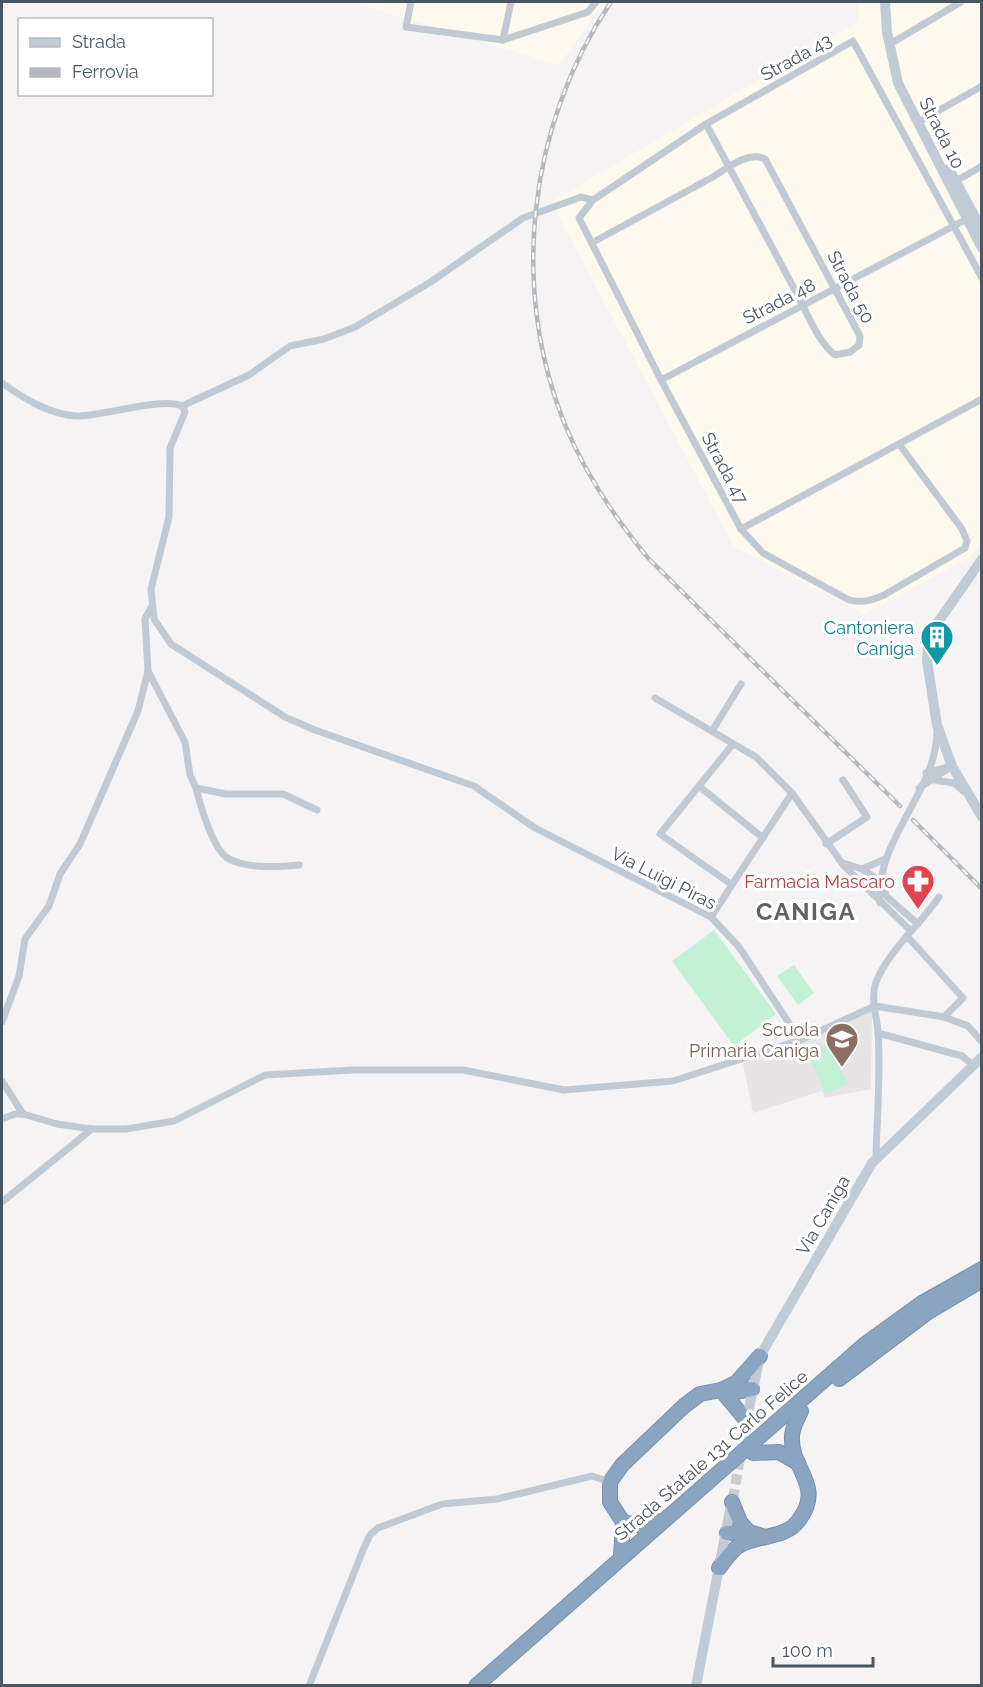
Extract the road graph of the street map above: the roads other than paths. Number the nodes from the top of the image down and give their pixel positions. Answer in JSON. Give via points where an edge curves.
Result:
{"nodes":[{"id":1,"x":411,"y":2,"type":"edge"},
{"id":2,"x":511,"y":2,"type":"edge"},
{"id":3,"x":596,"y":2,"type":"edge"},
{"id":4,"x":885,"y":2,"type":"edge"},
{"id":5,"x":961,"y":2,"type":"edge"},
{"id":6,"x":503,"y":40,"type":"junction"},
{"id":7,"x":890,"y":44,"type":"junction"},
{"id":8,"x":894,"y":63,"type":"junction"},
{"id":9,"x":981,"y":86,"type":"edge"},
{"id":10,"x":922,"y":120,"type":"junction"},
{"id":11,"x":706,"y":124,"type":"junction"},
{"id":12,"x":981,"y":166,"type":"edge"},
{"id":13,"x":729,"y":168,"type":"junction"},
{"id":14,"x":956,"y":181,"type":"junction"},
{"id":15,"x":593,"y":200,"type":"junction"},
{"id":16,"x":970,"y":217,"type":"junction"},
{"id":17,"x":953,"y":227,"type":"junction"},
{"id":18,"x":981,"y":230,"type":"edge"},
{"id":19,"x":597,"y":240,"type":"dead end"},
{"id":20,"x":981,"y":248,"type":"edge"},
{"id":21,"x":981,"y":278,"type":"edge"},
{"id":22,"x":835,"y":289,"type":"junction"},
{"id":23,"x":803,"y":305,"type":"junction"},
{"id":24,"x":661,"y":380,"type":"junction"},
{"id":25,"x":2,"y":383,"type":"edge"},
{"id":26,"x":981,"y":399,"type":"edge"},
{"id":27,"x":182,"y":406,"type":"junction"},
{"id":28,"x":899,"y":444,"type":"junction"},
{"id":29,"x":741,"y":529,"type":"junction"},
{"id":30,"x":981,"y":559,"type":"edge"},
{"id":31,"x":152,"y":606,"type":"junction"},
{"id":32,"x":148,"y":671,"type":"junction"},
{"id":33,"x":741,"y":684,"type":"dead end"},
{"id":34,"x":655,"y":698,"type":"dead end"},
{"id":35,"x":937,"y":725,"type":"junction"},
{"id":36,"x":712,"y":731,"type":"junction"},
{"id":37,"x":733,"y":744,"type":"junction"},
{"id":38,"x":952,"y":766,"type":"junction"},
{"id":39,"x":926,"y":773,"type":"junction"},
{"id":40,"x":843,"y":780,"type":"dead end"},
{"id":41,"x":934,"y":780,"type":"junction"},
{"id":42,"x":700,"y":787,"type":"junction"},
{"id":43,"x":196,"y":788,"type":"junction"},
{"id":44,"x":919,"y":788,"type":"junction"},
{"id":45,"x":792,"y":793,"type":"junction"},
{"id":46,"x":971,"y":798,"type":"junction"},
{"id":47,"x":317,"y":810,"type":"dead end"},
{"id":48,"x":981,"y":817,"type":"edge"},
{"id":49,"x":763,"y":838,"type":"junction"},
{"id":50,"x":826,"y":844,"type":"junction"},
{"id":51,"x":885,"y":859,"type":"junction"},
{"id":52,"x":839,"y":861,"type":"junction"},
{"id":53,"x":299,"y":865,"type":"dead end"},
{"id":54,"x":862,"y":868,"type":"junction"},
{"id":55,"x":880,"y":881,"type":"junction"},
{"id":56,"x":859,"y":883,"type":"junction"},
{"id":57,"x":732,"y":885,"type":"junction"},
{"id":58,"x":939,"y":897,"type":"dead end"},
{"id":59,"x":880,"y":903,"type":"junction"},
{"id":60,"x":711,"y":917,"type":"junction"},
{"id":61,"x":918,"y":924,"type":"junction"},
{"id":62,"x":909,"y":933,"type":"junction"},
{"id":63,"x":875,"y":1006,"type":"junction"},
{"id":64,"x":944,"y":1017,"type":"junction"},
{"id":65,"x":2,"y":1022,"type":"edge"},
{"id":66,"x":878,"y":1033,"type":"junction"},
{"id":67,"x":800,"y":1040,"type":"junction"},
{"id":68,"x":981,"y":1042,"type":"edge"},
{"id":69,"x":981,"y":1057,"type":"edge"},
{"id":70,"x":973,"y":1065,"type":"junction"},
{"id":71,"x":2,"y":1081,"type":"edge"},
{"id":72,"x":23,"y":1114,"type":"junction"},
{"id":73,"x":2,"y":1119,"type":"edge"},
{"id":74,"x":92,"y":1128,"type":"junction"},
{"id":75,"x":876,"y":1157,"type":"junction"},
{"id":76,"x":2,"y":1202,"type":"edge"},
{"id":77,"x":981,"y":1269,"type":"edge"},
{"id":78,"x":981,"y":1280,"type":"edge"},
{"id":79,"x":760,"y":1356,"type":"junction"},
{"id":80,"x":836,"y":1375,"type":"junction"},
{"id":81,"x":752,"y":1389,"type":"junction"},
{"id":82,"x":725,"y":1390,"type":"junction"},
{"id":83,"x":801,"y":1412,"type":"junction"},
{"id":84,"x":746,"y":1421,"type":"joint"},
{"id":85,"x":753,"y":1454,"type":"junction"},
{"id":86,"x":801,"y":1466,"type":"junction"},
{"id":87,"x":610,"y":1482,"type":"junction"},
{"id":88,"x":732,"y":1500,"type":"joint"},
{"id":89,"x":664,"y":1520,"type":"junction"},
{"id":90,"x":623,"y":1522,"type":"junction"},
{"id":91,"x":727,"y":1533,"type":"junction"},
{"id":92,"x":750,"y":1536,"type":"junction"},
{"id":93,"x":621,"y":1557,"type":"junction"},
{"id":94,"x":719,"y":1568,"type":"junction"},
{"id":95,"x":309,"y":1686,"type":"edge"},
{"id":96,"x":476,"y":1686,"type":"edge"},
{"id":97,"x":490,"y":1686,"type":"edge"},
{"id":98,"x":696,"y":1686,"type":"edge"}],
"edges":[{"from":1,"to":6,"type":"street","via":[[406,27]]},
{"from":2,"to":6,"type":"street"},
{"from":3,"to":6,"type":"street","via":[[588,12]]},
{"from":4,"to":7,"type":"street","name":"Strada 10"},
{"from":5,"to":7,"type":"street"},
{"from":7,"to":8,"type":"street","name":"Strada 10"},
{"from":8,"to":10,"type":"street","name":"Strada 10"},
{"from":8,"to":16,"type":"street","name":"Strada 10","via":[[898,82]]},
{"from":9,"to":10,"type":"street"},
{"from":10,"to":14,"type":"street","name":"Strada 10"},
{"from":11,"to":13,"type":"street","name":"Strada 50"},
{"from":11,"to":15,"type":"street"},
{"from":11,"to":17,"type":"street","name":"Strada 43","via":[[854,41]]},
{"from":12,"to":14,"type":"street"},
{"from":13,"to":19,"type":"street","name":"Strada 50"},
{"from":13,"to":22,"type":"street","name":"Strada 50","via":[[751,156],[765,159]]},
{"from":13,"to":23,"type":"street","name":"Strada 50"},
{"from":14,"to":16,"type":"street","name":"Strada 10"},
{"from":15,"to":24,"type":"street","name":"Strada 47","via":[[579,218]]},
{"from":15,"to":27,"type":"street","via":[[581,197],[523,218],[429,283],[355,327],[290,346],[249,375]]},
{"from":16,"to":17,"type":"street","name":"Strada 48"},
{"from":16,"to":18,"type":"street","name":"Strada 10"},
{"from":16,"to":20,"type":"street","name":"Strada 10"},
{"from":17,"to":21,"type":"street","name":"Strada 43"},
{"from":17,"to":22,"type":"street","name":"Strada 48"},
{"from":22,"to":23,"type":"street","name":"Strada 48"},
{"from":22,"to":23,"type":"street","name":"Strada 50","via":[[860,336],[859,345],[850,352],[835,355],[827,349]]},
{"from":23,"to":24,"type":"street","name":"Strada 48"},
{"from":24,"to":29,"type":"street","name":"Strada 47"},
{"from":25,"to":27,"type":"street","via":[[55,412],[75,416],[160,404]]},
{"from":26,"to":28,"type":"street"},
{"from":27,"to":31,"type":"street","via":[[185,412],[170,448],[169,518],[156,562]]},
{"from":28,"to":29,"type":"street"},
{"from":28,"to":29,"type":"street","name":"Strada 47","via":[[967,541],[965,548],[884,595],[871,601],[849,600],[763,553]]},
{"from":30,"to":35,"type":"street","via":[[929,635],[927,661]]},
{"from":31,"to":32,"type":"street","via":[[145,619]]},
{"from":31,"to":60,"type":"street","name":"Via Luigi Piras","via":[[160,632],[171,645],[285,717],[474,786],[535,828]]},
{"from":32,"to":43,"type":"street","via":[[184,742]]},
{"from":32,"to":65,"type":"street","via":[[138,711],[80,844],[60,874],[49,906],[25,939],[19,976]]},
{"from":33,"to":36,"type":"street"},
{"from":34,"to":36,"type":"street"},
{"from":35,"to":38,"type":"street"},
{"from":35,"to":39,"type":"street","via":[[936,744]]},
{"from":36,"to":37,"type":"street"},
{"from":37,"to":42,"type":"street"},
{"from":37,"to":45,"type":"street","via":[[756,757]]},
{"from":38,"to":39,"type":"street"},
{"from":38,"to":41,"type":"street"},
{"from":38,"to":46,"type":"street"},
{"from":39,"to":44,"type":"street"},
{"from":40,"to":50,"type":"street","via":[[867,817]]},
{"from":41,"to":44,"type":"street"},
{"from":41,"to":46,"type":"street","via":[[954,783]]},
{"from":42,"to":49,"type":"street"},
{"from":42,"to":57,"type":"street","via":[[660,834]]},
{"from":43,"to":47,"type":"street","via":[[226,794],[284,794]]},
{"from":43,"to":53,"type":"street","via":[[219,848],[228,859],[269,867]]},
{"from":44,"to":51,"type":"street"},
{"from":45,"to":49,"type":"street"},
{"from":45,"to":50,"type":"street"},
{"from":46,"to":48,"type":"street"},
{"from":49,"to":57,"type":"street"},
{"from":50,"to":52,"type":"street"},
{"from":51,"to":54,"type":"street"},
{"from":51,"to":55,"type":"street"},
{"from":52,"to":54,"type":"street"},
{"from":52,"to":56,"type":"street"},
{"from":54,"to":55,"type":"street"},
{"from":55,"to":56,"type":"street"},
{"from":55,"to":59,"type":"street"},
{"from":55,"to":61,"type":"street","via":[[887,897]]},
{"from":56,"to":59,"type":"street"},
{"from":57,"to":60,"type":"street"},
{"from":58,"to":61,"type":"street"},
{"from":59,"to":62,"type":"street"},
{"from":60,"to":67,"type":"street","name":"Via Luigi Piras","via":[[738,947]]},
{"from":61,"to":62,"type":"street"},
{"from":62,"to":63,"type":"street","via":[[877,979]]},
{"from":62,"to":64,"type":"street","via":[[963,998]]},
{"from":63,"to":64,"type":"street"},
{"from":63,"to":66,"type":"street"},
{"from":63,"to":67,"type":"street"},
{"from":64,"to":68,"type":"street","via":[[968,1026]]},
{"from":66,"to":70,"type":"street","via":[[962,1056]]},
{"from":66,"to":75,"type":"street"},
{"from":67,"to":74,"type":"street","via":[[673,1081],[580,1090],[546,1088],[463,1070],[265,1075],[174,1121]]},
{"from":69,"to":70,"type":"street","name":"Via Caniga"},
{"from":70,"to":75,"type":"street","name":"Via Caniga"},
{"from":71,"to":72,"type":"street"},
{"from":72,"to":73,"type":"street"},
{"from":72,"to":74,"type":"street","via":[[57,1124]]},
{"from":74,"to":76,"type":"street"},
{"from":75,"to":79,"type":"street","name":"Via Caniga"},
{"from":77,"to":80,"type":"highway","name":"Strada Statale 131 Carlo Felice","via":[[907,1314]]},
{"from":78,"to":80,"type":"highway","name":"Strada Statale 131 Carlo Felice"},
{"from":79,"to":81,"type":"street","name":"Via Caniga"},
{"from":79,"to":82,"type":"highway","via":[[742,1378]]},
{"from":80,"to":83,"type":"highway","name":"Strada Statale 131 Carlo Felice"},
{"from":80,"to":89,"type":"highway","name":"Strada Statale 131 Carlo Felice"},
{"from":81,"to":82,"type":"highway"},
{"from":81,"to":84,"type":"street","name":"Via Caniga"},
{"from":82,"to":84,"type":"highway"},
{"from":82,"to":87,"type":"highway","via":[[700,1394],[689,1402]]},
{"from":83,"to":85,"type":"highway","name":"Strada Statale 131 Carlo Felice"},
{"from":83,"to":86,"type":"highway","via":[[791,1439]]},
{"from":85,"to":86,"type":"highway","via":[[778,1452]]},
{"from":85,"to":97,"type":"highway","name":"Strada Statale 131 Carlo Felice"},
{"from":86,"to":92,"type":"highway","via":[[809,1484],[808,1502],[799,1521],[783,1533]]},
{"from":87,"to":90,"type":"highway","via":[[610,1502]]},
{"from":87,"to":95,"type":"street","via":[[592,1476],[497,1499],[441,1504],[378,1528],[367,1542]]},
{"from":88,"to":91,"type":"street"},
{"from":88,"to":92,"type":"highway"},
{"from":89,"to":90,"type":"highway","via":[[642,1526]]},
{"from":89,"to":93,"type":"highway","name":"Strada Statale 131 Carlo Felice"},
{"from":90,"to":93,"type":"highway"},
{"from":91,"to":92,"type":"highway","via":[[734,1539]]},
{"from":91,"to":94,"type":"street"},
{"from":92,"to":94,"type":"highway"},
{"from":93,"to":96,"type":"highway","name":"Strada Statale 131 Carlo Felice"},
{"from":94,"to":98,"type":"street"}]}
